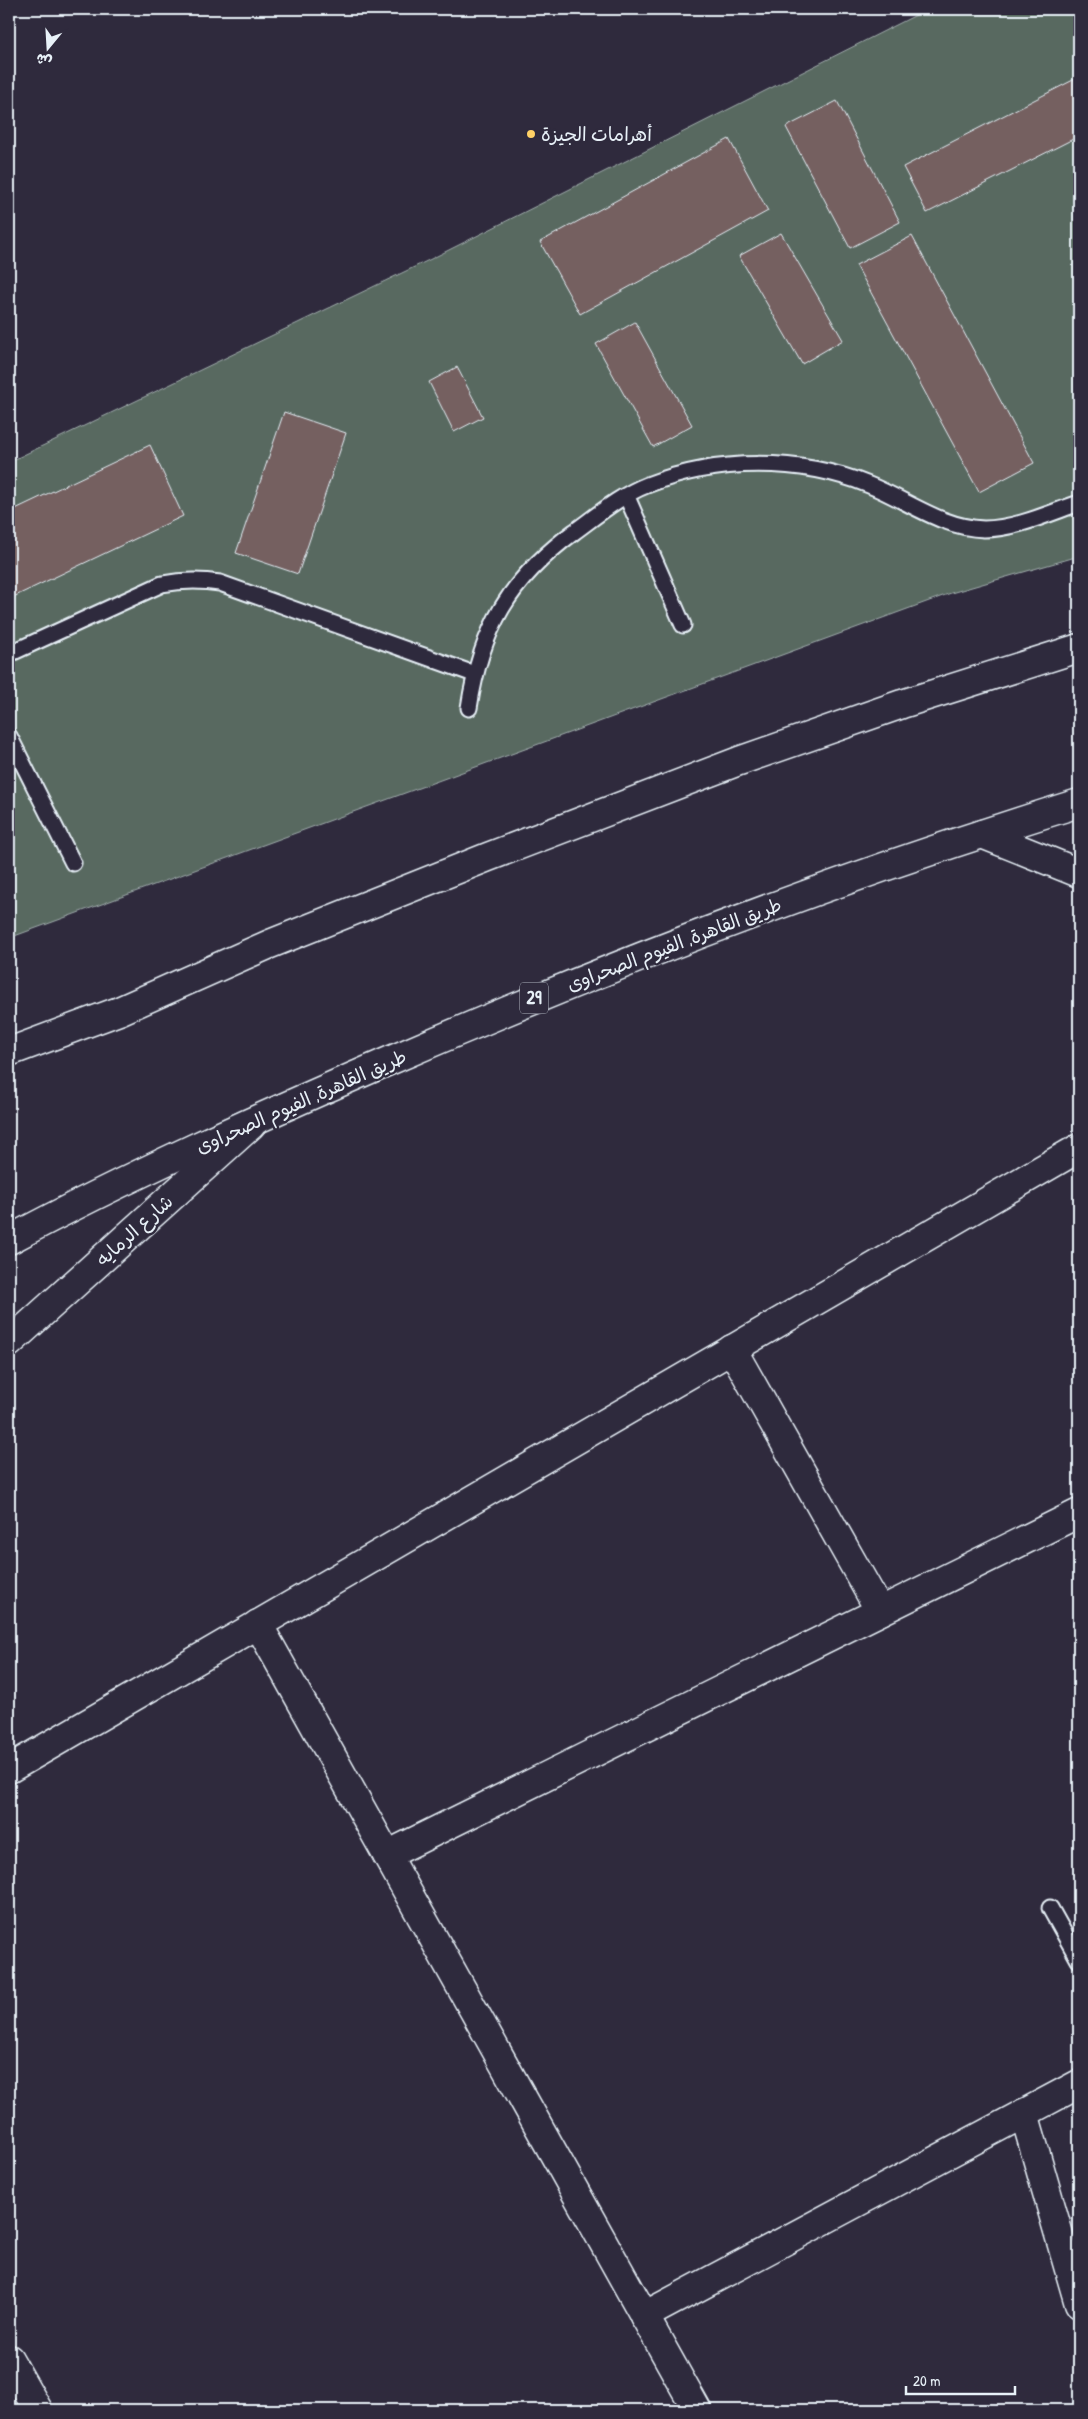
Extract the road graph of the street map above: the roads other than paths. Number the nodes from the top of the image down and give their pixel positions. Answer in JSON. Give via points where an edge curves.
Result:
{"nodes":[{"id":1,"x":627,"y":497,"type":"junction"},
{"id":2,"x":1079,"y":504,"type":"edge"},
{"id":3,"x":683,"y":625,"type":"dead end"},
{"id":4,"x":1079,"y":648,"type":"edge"},
{"id":5,"x":9,"y":654,"type":"edge"},
{"id":6,"x":474,"y":674,"type":"junction"},
{"id":7,"x":469,"y":708,"type":"dead end"},
{"id":8,"x":9,"y":736,"type":"edge"},
{"id":9,"x":1079,"y":803,"type":"edge"},
{"id":10,"x":982,"y":834,"type":"junction"},
{"id":11,"x":73,"y":863,"type":"dead end"},
{"id":12,"x":1079,"y":873,"type":"edge"},
{"id":13,"x":9,"y":1052,"type":"edge"},
{"id":14,"x":259,"y":1118,"type":"junction"},
{"id":15,"x":1079,"y":1148,"type":"edge"},
{"id":16,"x":9,"y":1240,"type":"edge"},
{"id":17,"x":9,"y":1343,"type":"edge"},
{"id":18,"x":732,"y":1349,"type":"junction"},
{"id":19,"x":1079,"y":1513,"type":"edge"},
{"id":20,"x":880,"y":1611,"type":"junction"},
{"id":21,"x":258,"y":1624,"type":"junction"},
{"id":22,"x":9,"y":1769,"type":"edge"},
{"id":23,"x":387,"y":1856,"type":"junction"},
{"id":24,"x":1050,"y":1908,"type":"dead end"},
{"id":25,"x":1079,"y":1960,"type":"edge"},
{"id":26,"x":1079,"y":2084,"type":"edge"},
{"id":27,"x":1024,"y":2113,"type":"junction"},
{"id":28,"x":1079,"y":2304,"type":"edge"},
{"id":29,"x":644,"y":2316,"type":"junction"},
{"id":30,"x":9,"y":2359,"type":"edge"},
{"id":31,"x":38,"y":2410,"type":"edge"},
{"id":32,"x":697,"y":2410,"type":"edge"}],
"edges":[{"from":1,"to":2,"type":"lane","via":[[645,486],[698,469],[753,464],[810,468],[868,484],[958,526],[986,529]]},
{"from":1,"to":3,"type":"lane"},
{"from":1,"to":6,"type":"lane","via":[[597,514],[548,551],[509,596],[479,655]]},
{"from":4,"to":13,"type":"main road","via":[[902,704],[739,761],[479,860],[270,944],[119,1011]]},
{"from":5,"to":6,"type":"lane","via":[[162,584],[201,580],[220,583]]},
{"from":6,"to":7,"type":"lane"},
{"from":8,"to":11,"type":"lane"},
{"from":9,"to":10,"type":"main road","name":"طريق القاهرة, الفيوم الصحراوى","number":"29"},
{"from":10,"to":12,"type":"main road"},
{"from":10,"to":14,"type":"main road","name":"طريق القاهرة, الفيوم الصحراوى","number":"29","via":[[722,924],[601,971]]},
{"from":14,"to":16,"type":"main road","name":"طريق القاهرة, الفيوم الصحراوى","number":"29"},
{"from":14,"to":17,"type":"main road","name":"شارع الرمايه"},
{"from":15,"to":18,"type":"main road"},
{"from":18,"to":20,"type":"main road"},
{"from":18,"to":21,"type":"main road"},
{"from":19,"to":20,"type":"main road"},
{"from":20,"to":23,"type":"main road"},
{"from":21,"to":22,"type":"main road"},
{"from":21,"to":23,"type":"main road"},
{"from":23,"to":29,"type":"main road"},
{"from":24,"to":25,"type":"lane"},
{"from":26,"to":27,"type":"main road"},
{"from":27,"to":28,"type":"main road"},
{"from":27,"to":29,"type":"main road"},
{"from":29,"to":32,"type":"main road"},
{"from":30,"to":31,"type":"main road"}]}
